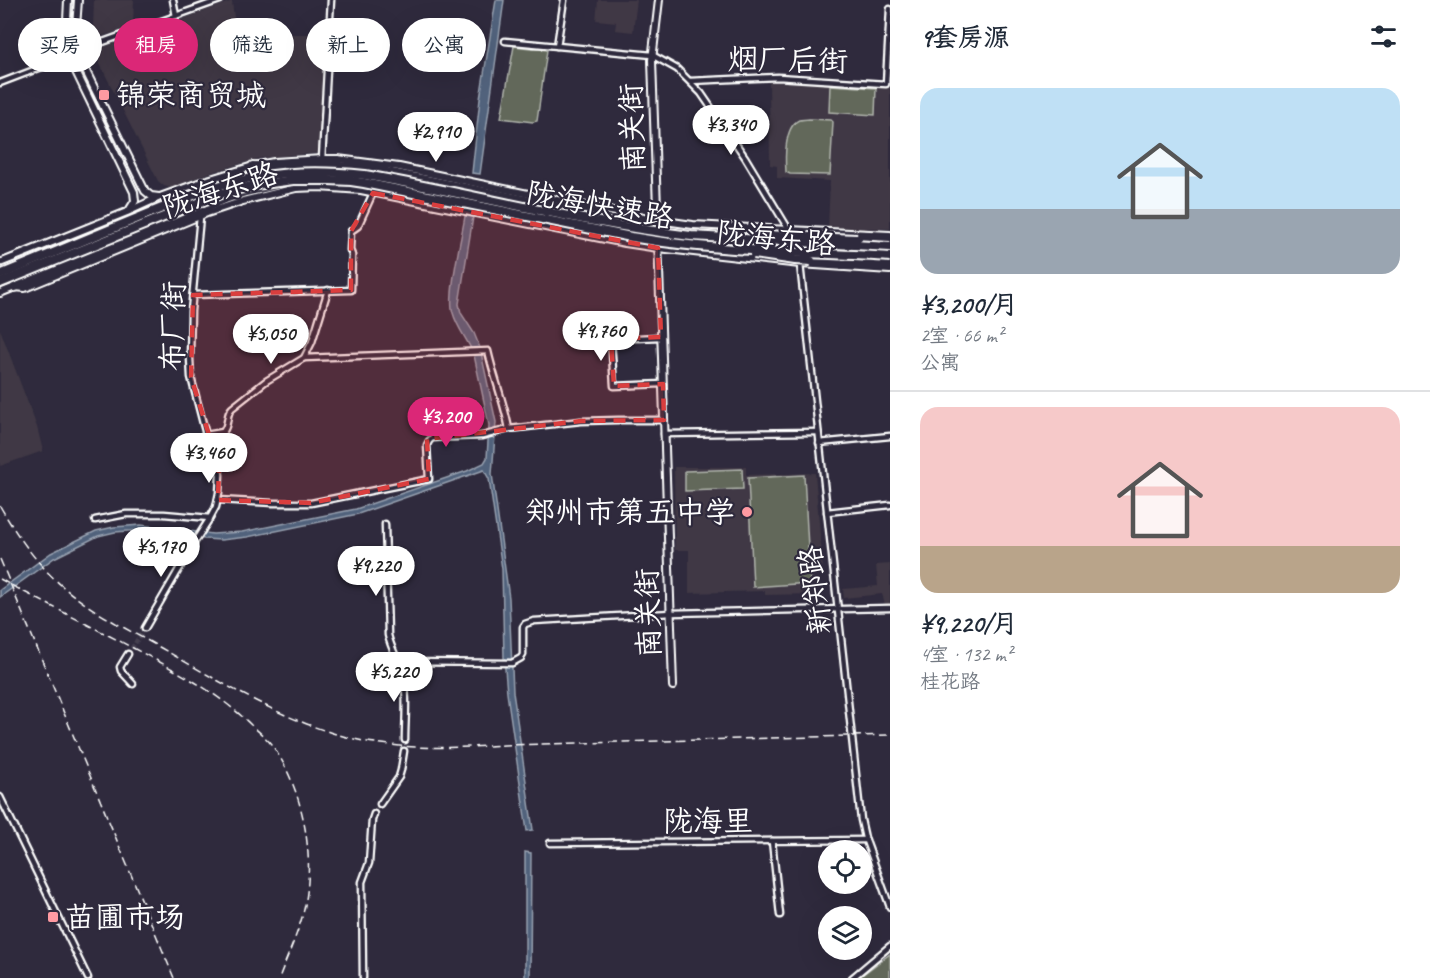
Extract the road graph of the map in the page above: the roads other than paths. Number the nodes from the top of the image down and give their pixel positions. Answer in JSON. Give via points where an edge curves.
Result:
{"nodes":[{"id":1,"x":68,"y":0,"type":"edge"},
{"id":2,"x":78,"y":0,"type":"edge"},
{"id":3,"x":173,"y":0,"type":"edge"},
{"id":4,"x":220,"y":0,"type":"edge"},
{"id":5,"x":331,"y":0,"type":"edge"},
{"id":6,"x":564,"y":0,"type":"edge"},
{"id":7,"x":659,"y":0,"type":"edge"},
{"id":8,"x":890,"y":9,"type":"edge"},
{"id":9,"x":176,"y":16,"type":"junction"},
{"id":10,"x":67,"y":18,"type":"edge"},
{"id":11,"x":77,"y":18,"type":"edge"},
{"id":12,"x":505,"y":41,"type":"dead end"},
{"id":13,"x":102,"y":43,"type":"edge"},
{"id":14,"x":558,"y":46,"type":"junction"},
{"id":15,"x":652,"y":55,"type":"junction"},
{"id":16,"x":27,"y":72,"type":"edge"},
{"id":17,"x":75,"y":72,"type":"edge"},
{"id":18,"x":86,"y":72,"type":"edge"},
{"id":19,"x":690,"y":81,"type":"junction"},
{"id":20,"x":0,"y":82,"type":"edge"},
{"id":21,"x":322,"y":159,"type":"junction"},
{"id":22,"x":254,"y":166,"type":"junction"},
{"id":23,"x":282,"y":181,"type":"junction"},
{"id":24,"x":373,"y":193,"type":"junction"},
{"id":25,"x":160,"y":197,"type":"junction"},
{"id":26,"x":127,"y":212,"type":"junction"},
{"id":27,"x":200,"y":216,"type":"junction"},
{"id":28,"x":657,"y":220,"type":"junction"},
{"id":29,"x":635,"y":228,"type":"junction"},
{"id":30,"x":789,"y":230,"type":"junction"},
{"id":31,"x":890,"y":237,"type":"edge"},
{"id":32,"x":721,"y":238,"type":"junction"},
{"id":33,"x":890,"y":247,"type":"edge"},
{"id":34,"x":658,"y":248,"type":"junction"},
{"id":35,"x":720,"y":248,"type":"junction"},
{"id":36,"x":890,"y":257,"type":"edge"},
{"id":37,"x":0,"y":263,"type":"edge"},
{"id":38,"x":800,"y":264,"type":"junction"},
{"id":39,"x":890,"y":265,"type":"edge"},
{"id":40,"x":890,"y":270,"type":"edge"},
{"id":41,"x":0,"y":275,"type":"edge"},
{"id":42,"x":0,"y":283,"type":"edge"},
{"id":43,"x":15,"y":287,"type":"junction"},
{"id":44,"x":328,"y":290,"type":"junction"},
{"id":45,"x":0,"y":293,"type":"edge"},
{"id":46,"x":193,"y":295,"type":"junction"},
{"id":47,"x":661,"y":337,"type":"junction"},
{"id":48,"x":304,"y":358,"type":"junction"},
{"id":49,"x":663,"y":384,"type":"junction"},
{"id":50,"x":664,"y":420,"type":"junction"},
{"id":51,"x":509,"y":429,"type":"junction"},
{"id":52,"x":818,"y":432,"type":"junction"},
{"id":53,"x":664,"y":434,"type":"junction"},
{"id":54,"x":206,"y":435,"type":"junction"},
{"id":55,"x":890,"y":436,"type":"edge"},
{"id":56,"x":819,"y":443,"type":"junction"},
{"id":57,"x":218,"y":500,"type":"junction"},
{"id":58,"x":890,"y":506,"type":"edge"},
{"id":59,"x":827,"y":512,"type":"junction"},
{"id":60,"x":210,"y":518,"type":"junction"},
{"id":61,"x":95,"y":520,"type":"dead end"},
{"id":62,"x":385,"y":524,"type":"dead end"},
{"id":63,"x":890,"y":608,"type":"edge"},
{"id":64,"x":839,"y":609,"type":"junction"},
{"id":65,"x":671,"y":613,"type":"junction"},
{"id":66,"x":145,"y":628,"type":"tunnel mouth"},
{"id":67,"x":128,"y":654,"type":"tunnel mouth"},
{"id":68,"x":399,"y":663,"type":"junction"},
{"id":69,"x":133,"y":684,"type":"dead end"},
{"id":70,"x":673,"y":686,"type":"dead end"},
{"id":71,"x":405,"y":740,"type":"dead end"},
{"id":72,"x":404,"y":751,"type":"dead end"},
{"id":73,"x":0,"y":797,"type":"edge"},
{"id":74,"x":380,"y":804,"type":"tunnel mouth"},
{"id":75,"x":374,"y":814,"type":"tunnel mouth"},
{"id":76,"x":866,"y":840,"type":"edge"},
{"id":77,"x":772,"y":841,"type":"junction"},
{"id":78,"x":818,"y":841,"type":"edge"},
{"id":79,"x":550,"y":843,"type":"dead end"},
{"id":80,"x":872,"y":857,"type":"edge"},
{"id":81,"x":890,"y":907,"type":"edge"},
{"id":82,"x":780,"y":915,"type":"dead end"},
{"id":83,"x":890,"y":946,"type":"edge"},
{"id":84,"x":88,"y":978,"type":"edge"},
{"id":85,"x":363,"y":978,"type":"edge"},
{"id":86,"x":852,"y":978,"type":"edge"}],
"edges":[{"from":1,"to":10,"type":"street"},
{"from":2,"to":11,"type":"street"},
{"from":3,"to":9,"type":"street"},
{"from":4,"to":9,"type":"street"},
{"from":5,"to":21,"type":"street"},
{"from":6,"to":14,"type":"street"},
{"from":7,"to":15,"type":"street","name":"南关街"},
{"from":8,"to":19,"type":"street","name":"烟厂后街","via":[[886,84],[778,77]]},
{"from":9,"to":13,"type":"street"},
{"from":12,"to":14,"type":"street"},
{"from":14,"to":15,"type":"street"},
{"from":15,"to":19,"type":"street","name":"新郑路"},
{"from":15,"to":28,"type":"street","name":"南关街"},
{"from":16,"to":20,"type":"street"},
{"from":17,"to":26,"type":"street","via":[[135,195]]},
{"from":18,"to":25,"type":"street","via":[[145,191]]},
{"from":19,"to":30,"type":"street","name":"新郑路","via":[[745,157]]},
{"from":21,"to":22,"type":"street","name":"陇海东路"},
{"from":21,"to":28,"type":"street","name":"陇海东路","via":[[399,168]]},
{"from":22,"to":25,"type":"street","name":"陇海东路"},
{"from":22,"to":29,"type":"highway","bridge":true,"via":[[358,167],[594,214]]},
{"from":23,"to":35,"type":"highway","name":"陇海快速路","bridge":true,"via":[[364,183],[631,237]]},
{"from":23,"to":42,"type":"highway","name":"陇海快速路","bridge":true,"via":[[223,193]]},
{"from":23,"to":43,"type":"highway","bridge":true,"via":[[225,199]]},
{"from":24,"to":27,"type":"street","name":"陇海东路","via":[[344,188],[296,188]]},
{"from":24,"to":34,"type":"street","name":"陇海东路"},
{"from":24,"to":44,"type":"street","via":[[358,226],[351,231],[351,290]]},
{"from":25,"to":26,"type":"street","name":"陇海东路"},
{"from":26,"to":37,"type":"street","name":"陇海东路"},
{"from":27,"to":43,"type":"street","name":"陇海东路","via":[[25,288]]},
{"from":27,"to":46,"type":"street","name":"布厂街"},
{"from":28,"to":30,"type":"street","name":"陇海东路","via":[[706,227]]},
{"from":28,"to":34,"type":"street","name":"南关街"},
{"from":29,"to":32,"type":"highway","name":"陇海快速路","bridge":true},
{"from":29,"to":41,"type":"highway","name":"陇海快速路","bridge":true,"via":[[365,175],[286,172],[236,180],[192,195]]},
{"from":30,"to":31,"type":"street","name":"陇海东路"},
{"from":30,"to":38,"type":"street","name":"新郑路"},
{"from":31,"to":32,"type":"highway","bridge":true,"via":[[750,234]]},
{"from":32,"to":33,"type":"highway","name":"陇海快速路","bridge":true},
{"from":34,"to":38,"type":"street","name":"陇海东路"},
{"from":34,"to":47,"type":"street","name":"南关街"},
{"from":35,"to":36,"type":"highway","name":"陇海快速路","bridge":true},
{"from":35,"to":39,"type":"highway","bridge":true,"via":[[795,260]]},
{"from":38,"to":40,"type":"street","name":"陇海东路"},
{"from":38,"to":52,"type":"street","name":"新郑路"},
{"from":43,"to":45,"type":"street","name":"陇海东路"},
{"from":44,"to":46,"type":"street"},
{"from":44,"to":48,"type":"street"},
{"from":46,"to":54,"type":"street","name":"布厂街","via":[[191,377]]},
{"from":47,"to":49,"type":"street","name":"南关街"},
{"from":47,"to":49,"type":"street","via":[[611,339],[614,386]]},
{"from":48,"to":51,"type":"street","via":[[488,351]]},
{"from":48,"to":54,"type":"street","via":[[232,408],[223,432]]},
{"from":49,"to":50,"type":"street","name":"南关街"},
{"from":50,"to":51,"type":"street","via":[[581,421]]},
{"from":50,"to":53,"type":"street","name":"南关街"},
{"from":51,"to":57,"type":"street","via":[[482,436],[432,438],[427,445],[429,479],[311,503]]},
{"from":52,"to":53,"type":"street"},
{"from":52,"to":56,"type":"street","name":"新郑路"},
{"from":53,"to":65,"type":"street","name":"南关街"},
{"from":54,"to":57,"type":"street","name":"布厂街","via":[[219,467]]},
{"from":55,"to":56,"type":"street"},
{"from":56,"to":59,"type":"street","name":"新郑路"},
{"from":57,"to":60,"type":"street"},
{"from":58,"to":59,"type":"street"},
{"from":59,"to":64,"type":"street","name":"新郑路"},
{"from":60,"to":61,"type":"street","via":[[126,514]]},
{"from":60,"to":66,"type":"street"},
{"from":62,"to":68,"type":"street","via":[[388,635]]},
{"from":63,"to":64,"type":"street"},
{"from":64,"to":65,"type":"street"},
{"from":64,"to":76,"type":"street","name":"新郑路"},
{"from":65,"to":68,"type":"street","via":[[528,622],[523,627],[523,655],[512,663]]},
{"from":65,"to":70,"type":"street","name":"南关街"},
{"from":67,"to":69,"type":"street","via":[[120,667]]},
{"from":68,"to":71,"type":"street","via":[[405,689]]},
{"from":72,"to":74,"type":"street","via":[[399,777]]},
{"from":73,"to":84,"type":"street"},
{"from":75,"to":85,"type":"street","via":[[369,863],[362,882]]},
{"from":77,"to":78,"type":"street","name":"陇海里"},
{"from":77,"to":79,"type":"street","name":"陇海里"},
{"from":77,"to":82,"type":"street"},
{"from":80,"to":81,"type":"street","name":"新郑路"},
{"from":83,"to":86,"type":"street"}]}
